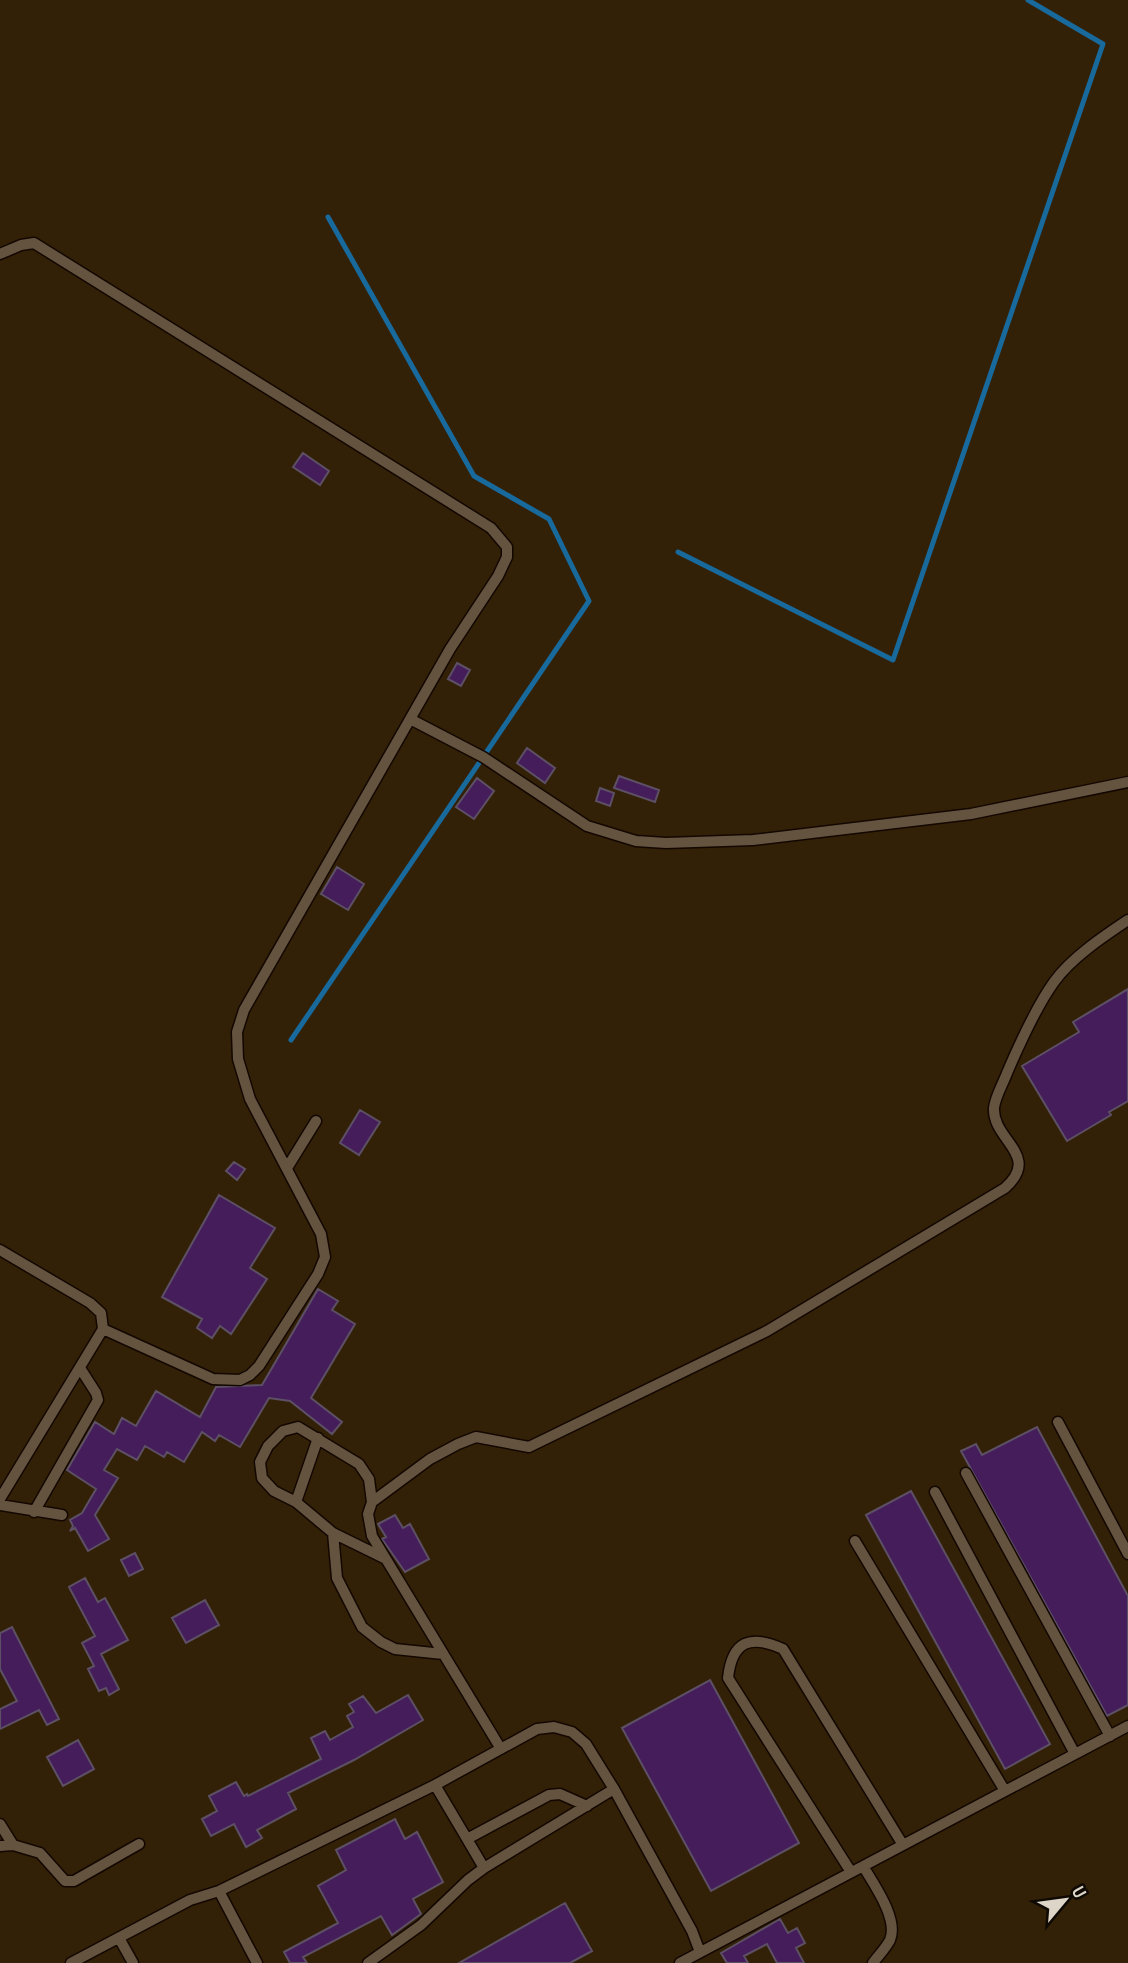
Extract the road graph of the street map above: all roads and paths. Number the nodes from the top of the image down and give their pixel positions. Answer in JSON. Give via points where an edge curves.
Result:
{"nodes":[{"id":1,"x":0,"y":254,"type":"edge"},
{"id":2,"x":410,"y":719,"type":"junction"},
{"id":3,"x":1128,"y":782,"type":"edge"},
{"id":4,"x":1128,"y":920,"type":"edge"},
{"id":5,"x":316,"y":1121,"type":"dead end"},
{"id":6,"x":287,"y":1168,"type":"junction"},
{"id":7,"x":0,"y":1250,"type":"edge"},
{"id":8,"x":103,"y":1329,"type":"junction"},
{"id":9,"x":80,"y":1368,"type":"junction"},
{"id":10,"x":1058,"y":1422,"type":"dead end"},
{"id":11,"x":318,"y":1438,"type":"junction"},
{"id":12,"x":966,"y":1473,"type":"dead end"},
{"id":13,"x":935,"y":1492,"type":"dead end"},
{"id":14,"x":0,"y":1499,"type":"edge"},
{"id":15,"x":296,"y":1502,"type":"junction"},
{"id":16,"x":372,"y":1503,"type":"junction"},
{"id":17,"x":0,"y":1505,"type":"edge"},
{"id":18,"x":34,"y":1512,"type":"junction"},
{"id":19,"x":62,"y":1515,"type":"dead end"},
{"id":20,"x":333,"y":1533,"type":"junction"},
{"id":21,"x":855,"y":1541,"type":"dead end"},
{"id":22,"x":1128,"y":1553,"type":"edge"},
{"id":23,"x":384,"y":1558,"type":"junction"},
{"id":24,"x":443,"y":1654,"type":"junction"},
{"id":25,"x":1128,"y":1726,"type":"edge"},
{"id":26,"x":1110,"y":1736,"type":"junction"},
{"id":27,"x":501,"y":1749,"type":"junction"},
{"id":28,"x":1075,"y":1754,"type":"junction"},
{"id":29,"x":435,"y":1785,"type":"junction"},
{"id":30,"x":614,"y":1789,"type":"junction"},
{"id":31,"x":1005,"y":1791,"type":"junction"},
{"id":32,"x":587,"y":1806,"type":"junction"},
{"id":33,"x":0,"y":1824,"type":"edge"},
{"id":34,"x":467,"y":1839,"type":"junction"},
{"id":35,"x":139,"y":1844,"type":"dead end"},
{"id":36,"x":13,"y":1845,"type":"junction"},
{"id":37,"x":903,"y":1845,"type":"junction"},
{"id":38,"x":0,"y":1846,"type":"edge"},
{"id":39,"x":863,"y":1866,"type":"junction"},
{"id":40,"x":484,"y":1868,"type":"junction"},
{"id":41,"x":851,"y":1872,"type":"junction"},
{"id":42,"x":219,"y":1891,"type":"junction"},
{"id":43,"x":119,"y":1938,"type":"junction"},
{"id":44,"x":700,"y":1952,"type":"junction"},
{"id":45,"x":71,"y":1963,"type":"edge"},
{"id":46,"x":133,"y":1963,"type":"edge"},
{"id":47,"x":257,"y":1963,"type":"edge"},
{"id":48,"x":368,"y":1963,"type":"edge"},
{"id":49,"x":680,"y":1963,"type":"edge"},
{"id":50,"x":873,"y":1963,"type":"edge"}],
"edges":[{"from":1,"to":2,"type":"lane","via":[[34,243],[501,537],[507,557],[498,576]]},
{"from":2,"to":3,"type":"lane","via":[[483,757],[587,826],[636,842],[753,839],[958,815]]},
{"from":2,"to":6,"type":"lane","via":[[244,1010],[237,1032],[238,1059],[250,1099]]},
{"from":4,"to":16,"type":"lane","via":[[1054,981],[1017,1048],[994,1107],[995,1119],[1020,1166],[1017,1178],[1005,1188],[754,1337],[529,1447],[476,1437],[458,1444]]},
{"from":5,"to":6,"type":"lane"},
{"from":6,"to":8,"type":"lane","via":[[321,1234],[325,1257],[318,1275],[250,1375],[240,1380],[213,1379]]},
{"from":7,"to":8,"type":"lane","via":[[90,1303],[101,1313]]},
{"from":8,"to":9,"type":"lane"},
{"from":9,"to":14,"type":"lane"},
{"from":9,"to":18,"type":"lane","via":[[98,1400]]},
{"from":10,"to":22,"type":"lane"},
{"from":11,"to":15,"type":"lane"},
{"from":11,"to":15,"type":"lane","via":[[298,1427],[283,1431],[260,1462],[262,1478],[274,1491]]},
{"from":11,"to":16,"type":"lane","via":[[359,1464],[369,1479]]},
{"from":12,"to":26,"type":"lane"},
{"from":13,"to":28,"type":"lane"},
{"from":15,"to":20,"type":"lane"},
{"from":16,"to":23,"type":"lane","via":[[368,1514],[372,1536]]},
{"from":17,"to":18,"type":"lane"},
{"from":18,"to":19,"type":"lane"},
{"from":20,"to":23,"type":"lane"},
{"from":20,"to":24,"type":"lane","via":[[337,1578],[362,1627],[395,1650]]},
{"from":21,"to":31,"type":"lane"},
{"from":23,"to":24,"type":"lane"},
{"from":24,"to":27,"type":"lane"},
{"from":25,"to":26,"type":"lane"},
{"from":26,"to":28,"type":"lane"},
{"from":27,"to":29,"type":"lane"},
{"from":27,"to":30,"type":"lane","via":[[537,1729],[572,1732],[586,1744]]},
{"from":28,"to":31,"type":"lane"},
{"from":29,"to":34,"type":"lane"},
{"from":29,"to":42,"type":"lane"},
{"from":30,"to":32,"type":"lane"},
{"from":30,"to":44,"type":"lane"},
{"from":31,"to":37,"type":"lane"},
{"from":32,"to":34,"type":"lane","via":[[560,1794],[549,1795]]},
{"from":32,"to":40,"type":"lane"},
{"from":33,"to":36,"type":"lane"},
{"from":34,"to":40,"type":"lane"},
{"from":35,"to":36,"type":"lane","via":[[74,1881],[65,1881],[40,1853]]},
{"from":36,"to":38,"type":"lane"},
{"from":37,"to":39,"type":"lane"},
{"from":37,"to":41,"type":"lane","via":[[783,1649],[752,1641],[736,1649],[728,1678]]},
{"from":39,"to":41,"type":"lane"},
{"from":39,"to":50,"type":"lane","via":[[892,1927],[890,1939]]},
{"from":40,"to":48,"type":"lane","via":[[421,1925]]},
{"from":41,"to":44,"type":"lane"},
{"from":42,"to":43,"type":"lane","via":[[190,1900]]},
{"from":42,"to":47,"type":"lane"},
{"from":43,"to":45,"type":"lane"},
{"from":43,"to":46,"type":"lane"},
{"from":44,"to":49,"type":"lane"}]}
